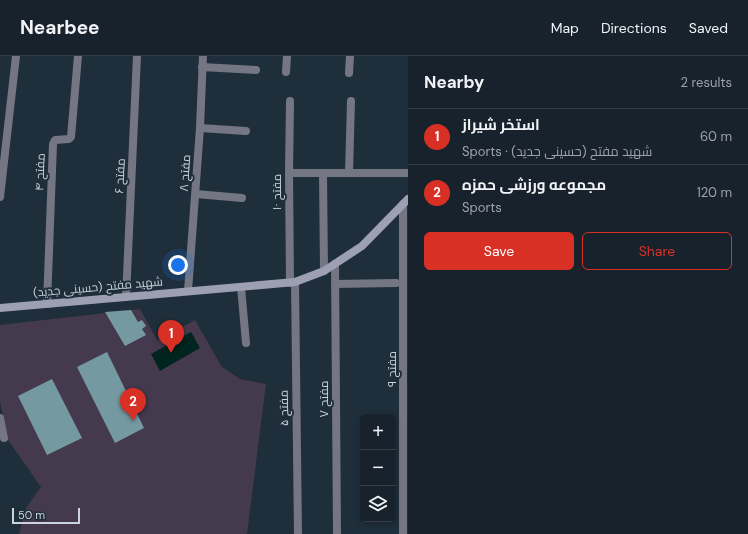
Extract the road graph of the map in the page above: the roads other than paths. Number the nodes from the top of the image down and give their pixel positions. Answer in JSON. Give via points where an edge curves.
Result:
{"nodes":[{"id":1,"x":16,"y":56,"type":"edge"},
{"id":2,"x":78,"y":56,"type":"edge"},
{"id":3,"x":137,"y":56,"type":"edge"},
{"id":4,"x":203,"y":56,"type":"edge"},
{"id":5,"x":286,"y":56,"type":"edge"},
{"id":6,"x":350,"y":56,"type":"edge"},
{"id":7,"x":202,"y":67,"type":"junction"},
{"id":8,"x":256,"y":70,"type":"dead end"},
{"id":9,"x":286,"y":72,"type":"dead end"},
{"id":10,"x":349,"y":73,"type":"dead end"},
{"id":11,"x":290,"y":101,"type":"dead end"},
{"id":12,"x":351,"y":101,"type":"dead end"},
{"id":13,"x":200,"y":128,"type":"junction"},
{"id":14,"x":246,"y":132,"type":"dead end"},
{"id":15,"x":289,"y":173,"type":"junction"},
{"id":16,"x":323,"y":173,"type":"junction"},
{"id":17,"x":349,"y":173,"type":"junction"},
{"id":18,"x":408,"y":173,"type":"edge"},
{"id":19,"x":196,"y":194,"type":"junction"},
{"id":20,"x":0,"y":196,"type":"edge"},
{"id":21,"x":242,"y":198,"type":"dead end"},
{"id":22,"x":405,"y":202,"type":"edge"},
{"id":23,"x":335,"y":264,"type":"junction"},
{"id":24,"x":324,"y":270,"type":"junction"},
{"id":25,"x":292,"y":282,"type":"junction"},
{"id":26,"x":403,"y":283,"type":"edge"},
{"id":27,"x":335,"y":284,"type":"junction"},
{"id":28,"x":241,"y":287,"type":"junction"},
{"id":29,"x":188,"y":292,"type":"junction"},
{"id":30,"x":126,"y":297,"type":"junction"},
{"id":31,"x":47,"y":304,"type":"junction"},
{"id":32,"x":0,"y":308,"type":"edge"},
{"id":33,"x":246,"y":342,"type":"dead end"},
{"id":34,"x":0,"y":418,"type":"edge"},
{"id":35,"x":4,"y":438,"type":"dead end"},
{"id":36,"x":298,"y":534,"type":"edge"},
{"id":37,"x":337,"y":534,"type":"edge"},
{"id":38,"x":403,"y":534,"type":"edge"}],
"edges":[{"from":1,"to":20,"type":"street"},
{"from":2,"to":31,"type":"street","name":"مفتح ۴","via":[[71,137],[55,140],[53,144]]},
{"from":3,"to":30,"type":"street","name":"مفتح ۶"},
{"from":4,"to":7,"type":"street","name":"مفتح ۸"},
{"from":5,"to":9,"type":"street"},
{"from":6,"to":10,"type":"street"},
{"from":7,"to":8,"type":"street"},
{"from":7,"to":13,"type":"street","name":"مفتح ۸"},
{"from":11,"to":15,"type":"street","name":"مفتح ۱۰"},
{"from":12,"to":17,"type":"street"},
{"from":13,"to":14,"type":"street"},
{"from":13,"to":19,"type":"street","name":"مفتح ۸"},
{"from":15,"to":16,"type":"street"},
{"from":15,"to":25,"type":"street","name":"مفتح ۱۰"},
{"from":16,"to":17,"type":"street"},
{"from":16,"to":24,"type":"street"},
{"from":17,"to":18,"type":"street"},
{"from":19,"to":21,"type":"street"},
{"from":19,"to":29,"type":"street","name":"مفتح ۸"},
{"from":22,"to":23,"type":"street","name":"شهید مفتح (حسینی جدید)","via":[[362,246]]},
{"from":22,"to":26,"type":"street","name":"مفتح ۹"},
{"from":23,"to":24,"type":"street","name":"شهید مفتح (حسینی جدید)"},
{"from":23,"to":27,"type":"street","name":"مفتح ۷"},
{"from":24,"to":25,"type":"street","name":"شهید مفتح (حسینی جدید)"},
{"from":25,"to":28,"type":"street","name":"شهید مفتح (حسینی جدید)"},
{"from":25,"to":36,"type":"street","name":"مفتح ۵"},
{"from":26,"to":27,"type":"street"},
{"from":26,"to":38,"type":"street","name":"مفتح ۹"},
{"from":27,"to":37,"type":"street","name":"مفتح ۷"},
{"from":28,"to":29,"type":"street","name":"شهید مفتح (حسینی جدید)"},
{"from":28,"to":33,"type":"street"},
{"from":29,"to":30,"type":"street","name":"شهید مفتح (حسینی جدید)"},
{"from":30,"to":31,"type":"street","name":"شهید مفتح (حسینی جدید)"},
{"from":31,"to":32,"type":"street","name":"شهید مفتح (حسینی جدید)"},
{"from":34,"to":35,"type":"street"}]}
